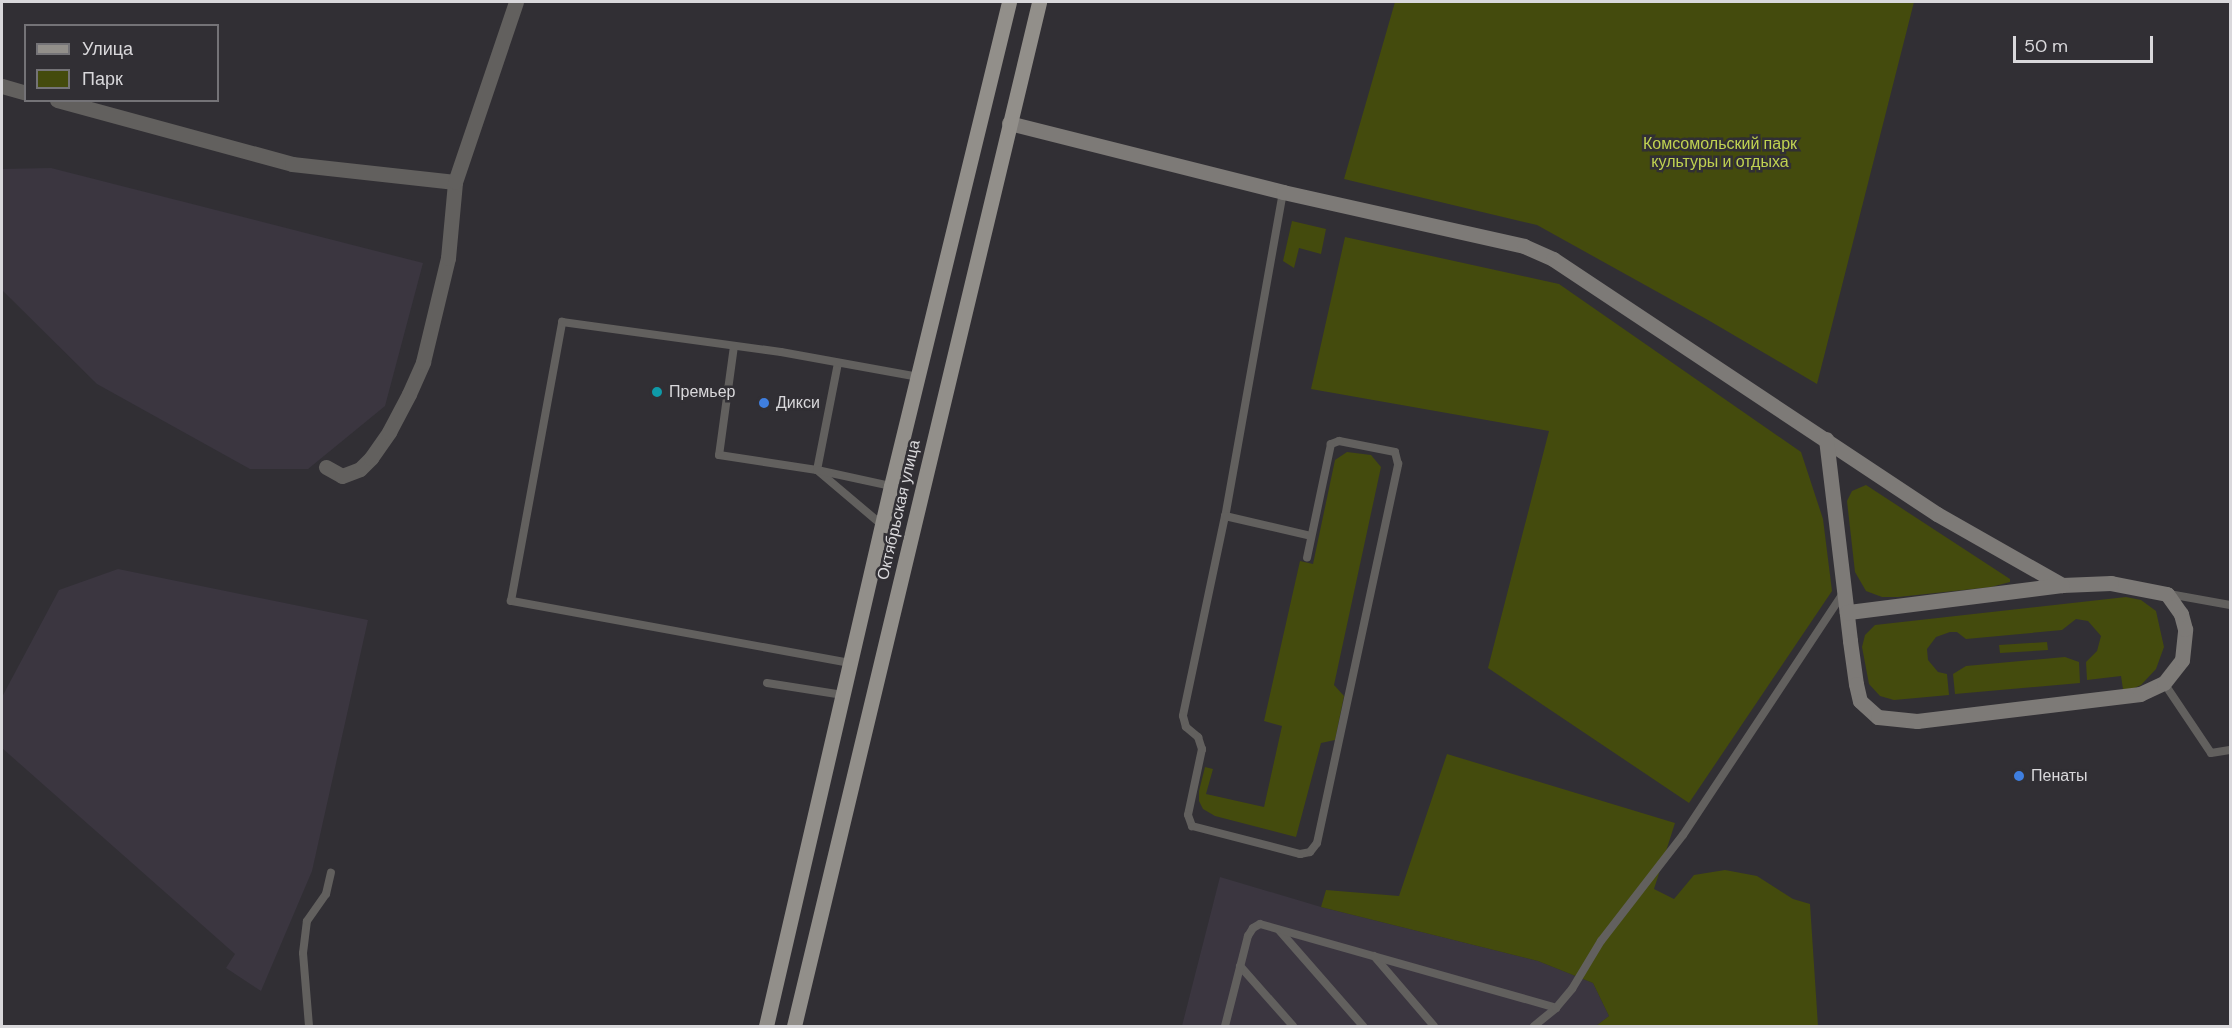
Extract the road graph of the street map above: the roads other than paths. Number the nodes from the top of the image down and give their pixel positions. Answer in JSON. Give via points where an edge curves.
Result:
{"nodes":[{"id":1,"x":516,"y":2,"type":"edge"},
{"id":2,"x":1009,"y":2,"type":"edge"},
{"id":3,"x":1038,"y":2,"type":"edge"},
{"id":4,"x":2,"y":86,"type":"edge"},
{"id":5,"x":24,"y":92,"type":"edge"},
{"id":6,"x":64,"y":102,"type":"edge"},
{"id":7,"x":981,"y":118,"type":"junction"},
{"id":8,"x":1009,"y":123,"type":"junction"},
{"id":9,"x":455,"y":182,"type":"junction"},
{"id":10,"x":1283,"y":192,"type":"junction"},
{"id":11,"x":734,"y":345,"type":"junction"},
{"id":12,"x":838,"y":363,"type":"junction"},
{"id":13,"x":919,"y":377,"type":"junction"},
{"id":14,"x":1826,"y":439,"type":"junction"},
{"id":15,"x":326,"y":467,"type":"dead end"},
{"id":16,"x":818,"y":470,"type":"junction"},
{"id":17,"x":891,"y":486,"type":"junction"},
{"id":18,"x":1225,"y":516,"type":"junction"},
{"id":19,"x":882,"y":525,"type":"junction"},
{"id":20,"x":1311,"y":536,"type":"junction"},
{"id":21,"x":1307,"y":558,"type":"dead end"},
{"id":22,"x":2062,"y":585,"type":"junction"},
{"id":23,"x":1844,"y":591,"type":"junction"},
{"id":24,"x":2167,"y":594,"type":"junction"},
{"id":25,"x":2230,"y":604,"type":"edge"},
{"id":26,"x":1847,"y":612,"type":"junction"},
{"id":27,"x":850,"y":663,"type":"junction"},
{"id":28,"x":767,"y":683,"type":"dead end"},
{"id":29,"x":2164,"y":683,"type":"junction"},
{"id":30,"x":843,"y":695,"type":"junction"},
{"id":31,"x":2230,"y":750,"type":"edge"},
{"id":32,"x":332,"y":873,"type":"dead end"},
{"id":33,"x":1279,"y":929,"type":"junction"},
{"id":34,"x":1374,"y":956,"type":"junction"},
{"id":35,"x":1240,"y":966,"type":"junction"},
{"id":36,"x":1556,"y":1008,"type":"junction"},
{"id":37,"x":309,"y":1026,"type":"edge"},
{"id":38,"x":766,"y":1026,"type":"edge"},
{"id":39,"x":795,"y":1026,"type":"edge"},
{"id":40,"x":1225,"y":1026,"type":"edge"},
{"id":41,"x":1293,"y":1026,"type":"edge"},
{"id":42,"x":1363,"y":1026,"type":"edge"},
{"id":43,"x":1434,"y":1026,"type":"edge"},
{"id":44,"x":1534,"y":1026,"type":"edge"}],
"edges":[{"from":1,"to":9,"type":"street"},
{"from":2,"to":7,"type":"main road","name":"Октябрьская улица"},
{"from":3,"to":8,"type":"main road","name":"Октябрьская улица"},
{"from":4,"to":5,"type":"street"},
{"from":6,"to":9,"type":"street","via":[[292,164]]},
{"from":7,"to":8,"type":"main road"},
{"from":7,"to":13,"type":"main road","name":"Октябрьская улица"},
{"from":8,"to":10,"type":"street"},
{"from":8,"to":39,"type":"main road","name":"Октябрьская улица"},
{"from":9,"to":15,"type":"street","via":[[447,258],[423,362],[409,394],[389,432],[360,470],[342,476]]},
{"from":10,"to":14,"type":"street","via":[[1524,246],[1553,258]]},
{"from":10,"to":18,"type":"lane"},
{"from":11,"to":12,"type":"lane"},
{"from":11,"to":16,"type":"lane","via":[[719,455]]},
{"from":11,"to":27,"type":"lane","via":[[562,322],[511,601]]},
{"from":12,"to":13,"type":"lane"},
{"from":12,"to":16,"type":"lane"},
{"from":13,"to":17,"type":"main road","name":"Октябрьская улица"},
{"from":14,"to":22,"type":"street","via":[[1975,538]]},
{"from":14,"to":23,"type":"street"},
{"from":16,"to":17,"type":"lane"},
{"from":16,"to":19,"type":"lane"},
{"from":17,"to":19,"type":"main road","name":"Октябрьская улица"},
{"from":18,"to":20,"type":"lane"},
{"from":18,"to":20,"type":"lane","via":[[1183,716],[1202,749],[1188,819],[1196,829],[1300,854],[1310,852],[1317,843],[1397,454],[1339,441],[1332,443]]},
{"from":19,"to":27,"type":"main road","name":"Октябрьская улица"},
{"from":20,"to":21,"type":"lane"},
{"from":22,"to":24,"type":"street","via":[[2110,583]]},
{"from":22,"to":26,"type":"street"},
{"from":23,"to":26,"type":"street"},
{"from":23,"to":36,"type":"lane","via":[[1683,835],[1601,941],[1572,990]]},
{"from":24,"to":25,"type":"lane"},
{"from":24,"to":29,"type":"street","via":[[2181,614],[2185,629],[2182,660]]},
{"from":26,"to":29,"type":"street","via":[[1860,701],[1878,717],[1917,721],[2140,694]]},
{"from":27,"to":30,"type":"main road","name":"Октябрьская улица"},
{"from":28,"to":30,"type":"lane"},
{"from":29,"to":31,"type":"lane","via":[[2211,753]]},
{"from":30,"to":38,"type":"main road","name":"Октябрьская улица"},
{"from":32,"to":37,"type":"lane","via":[[326,894],[307,921],[303,962]]},
{"from":33,"to":34,"type":"lane"},
{"from":33,"to":35,"type":"lane","via":[[1260,924],[1253,928]]},
{"from":33,"to":42,"type":"lane"},
{"from":34,"to":36,"type":"lane"},
{"from":34,"to":43,"type":"lane"},
{"from":35,"to":40,"type":"lane"},
{"from":35,"to":41,"type":"lane"},
{"from":36,"to":44,"type":"lane"}]}
